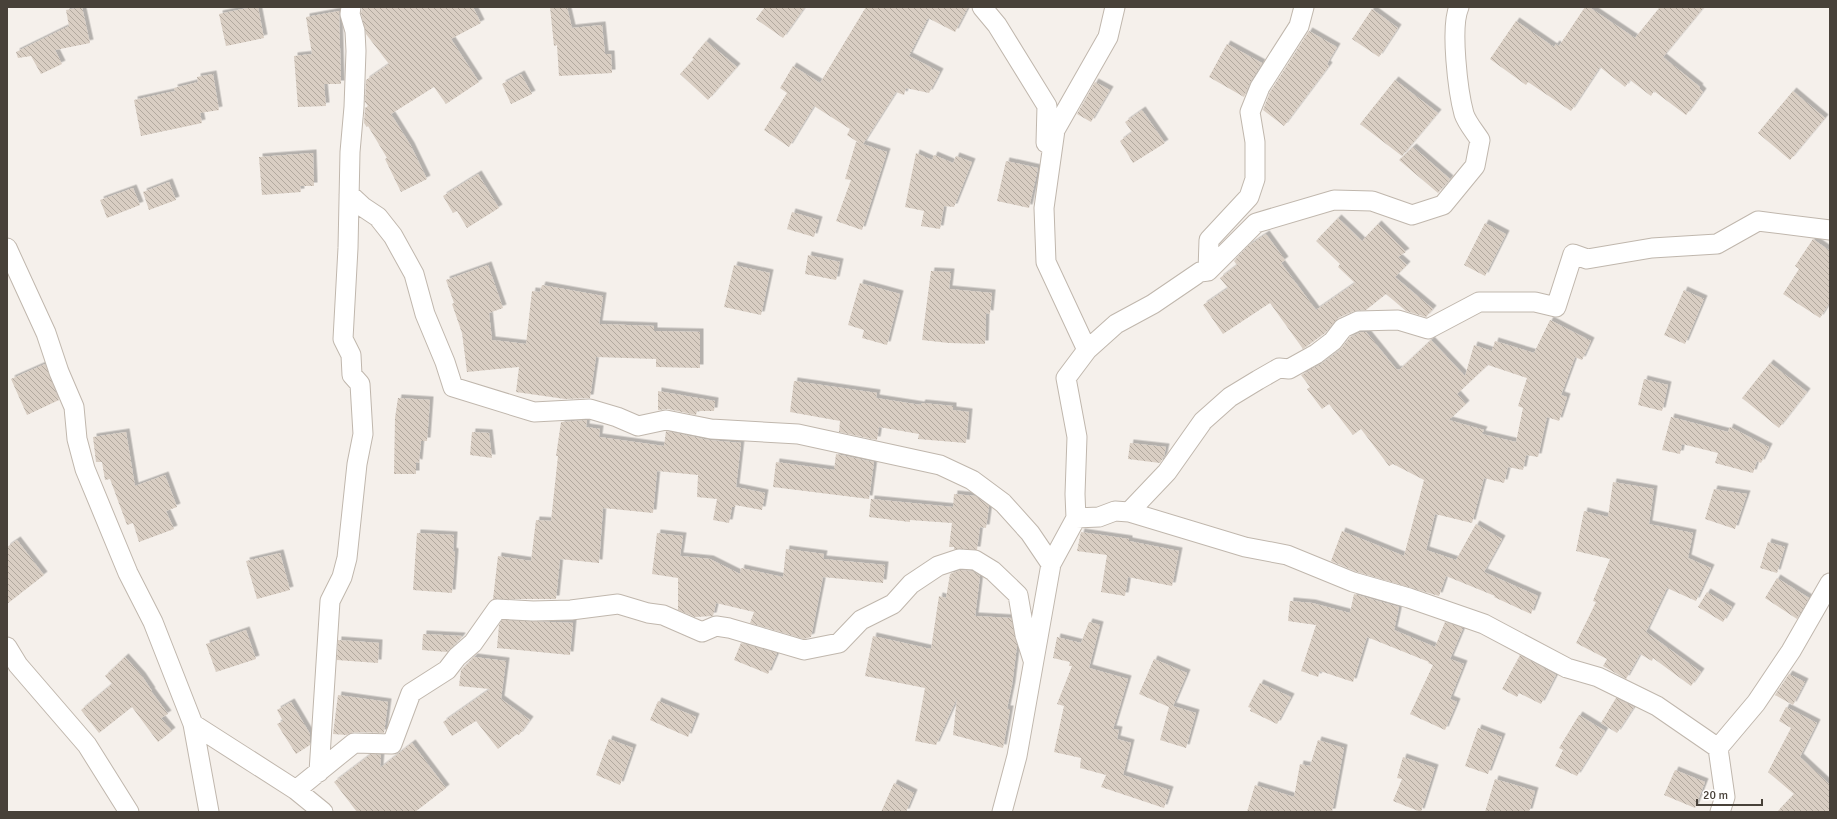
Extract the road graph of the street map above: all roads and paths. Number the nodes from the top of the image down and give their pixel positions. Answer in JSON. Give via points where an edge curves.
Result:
{"nodes":[{"id":1,"x":351,"y":7,"type":"edge"},
{"id":2,"x":982,"y":7,"type":"edge"},
{"id":3,"x":1115,"y":7,"type":"edge"},
{"id":4,"x":1304,"y":7,"type":"edge"},
{"id":5,"x":1459,"y":7,"type":"edge"},
{"id":6,"x":349,"y":194,"type":"junction"},
{"id":7,"x":1044,"y":208,"type":"junction"},
{"id":8,"x":1830,"y":230,"type":"edge"},
{"id":9,"x":7,"y":248,"type":"edge"},
{"id":10,"x":1208,"y":271,"type":"junction"},
{"id":11,"x":1087,"y":350,"type":"junction"},
{"id":12,"x":1129,"y":512,"type":"junction"},
{"id":13,"x":1076,"y":518,"type":"junction"},
{"id":14,"x":1052,"y":564,"type":"junction"},
{"id":15,"x":1830,"y":583,"type":"edge"},
{"id":16,"x":7,"y":647,"type":"edge"},
{"id":17,"x":1033,"y":660,"type":"junction"},
{"id":18,"x":193,"y":724,"type":"junction"},
{"id":19,"x":1718,"y":748,"type":"junction"},
{"id":20,"x":319,"y":772,"type":"junction"},
{"id":21,"x":296,"y":790,"type":"junction"},
{"id":22,"x":129,"y":812,"type":"edge"},
{"id":23,"x":209,"y":812,"type":"edge"},
{"id":24,"x":323,"y":812,"type":"edge"},
{"id":25,"x":1002,"y":812,"type":"edge"},
{"id":26,"x":1720,"y":812,"type":"edge"}],
"edges":[{"from":1,"to":6,"type":"street","via":[[356,51]]},
{"from":2,"to":7,"type":"street","via":[[997,25],[1047,106]]},
{"from":3,"to":7,"type":"street","via":[[1108,37],[1055,130]]},
{"from":4,"to":10,"type":"street","via":[[1298,26],[1260,87],[1250,112],[1255,142],[1255,180],[1249,197],[1209,240]]},
{"from":5,"to":10,"type":"street","via":[[1455,29],[1459,89],[1464,115],[1480,140],[1475,166],[1443,205],[1412,215],[1372,201],[1334,200],[1256,223]]},
{"from":6,"to":14,"type":"street","via":[[378,217],[393,236],[414,274],[425,314],[453,387],[534,412],[590,408],[638,426],[666,420],[711,429],[798,434],[940,465],[972,480],[1004,503]]},
{"from":6,"to":20,"type":"street","via":[[343,339],[351,355],[352,376],[360,384],[363,434],[357,464],[348,558],[330,601]]},
{"from":7,"to":11,"type":"street","via":[[1046,262]]},
{"from":8,"to":12,"type":"street","via":[[1758,220],[1717,244],[1652,248],[1587,259],[1573,254],[1556,307],[1535,302],[1478,302],[1428,329],[1398,320],[1358,321],[1343,328],[1333,342],[1316,354],[1289,369],[1279,368],[1230,397],[1203,421],[1167,472]]},
{"from":9,"to":18,"type":"street","via":[[46,333],[74,407],[77,439],[86,470],[128,573],[153,622]]},
{"from":10,"to":11,"type":"street","via":[[1200,272],[1153,304],[1116,324]]},
{"from":11,"to":13,"type":"street","via":[[1066,378],[1077,437]]},
{"from":12,"to":13,"type":"street","via":[[1115,511],[1099,518]]},
{"from":12,"to":19,"type":"street","via":[[1245,547],[1287,554],[1353,582],[1484,624],[1566,668],[1598,676],[1656,706]]},
{"from":13,"to":14,"type":"street"},
{"from":14,"to":17,"type":"street"},
{"from":15,"to":19,"type":"street","via":[[1791,651],[1756,703]]},
{"from":16,"to":22,"type":"street","via":[[18,665],[87,744]]},
{"from":17,"to":20,"type":"street","via":[[1025,635],[1018,595],[992,570],[975,560],[959,559],[938,566],[911,584],[893,604],[861,620],[839,643],[804,650],[729,628],[716,626],[702,632],[663,615],[618,604],[563,610],[497,609],[473,643],[447,670],[411,693],[392,744],[354,743]]},
{"from":17,"to":25,"type":"street","via":[[1017,756]]},
{"from":18,"to":21,"type":"street"},
{"from":18,"to":23,"type":"street"},
{"from":19,"to":26,"type":"street","via":[[1725,797]]},
{"from":20,"to":21,"type":"street"},
{"from":21,"to":24,"type":"street"}]}
